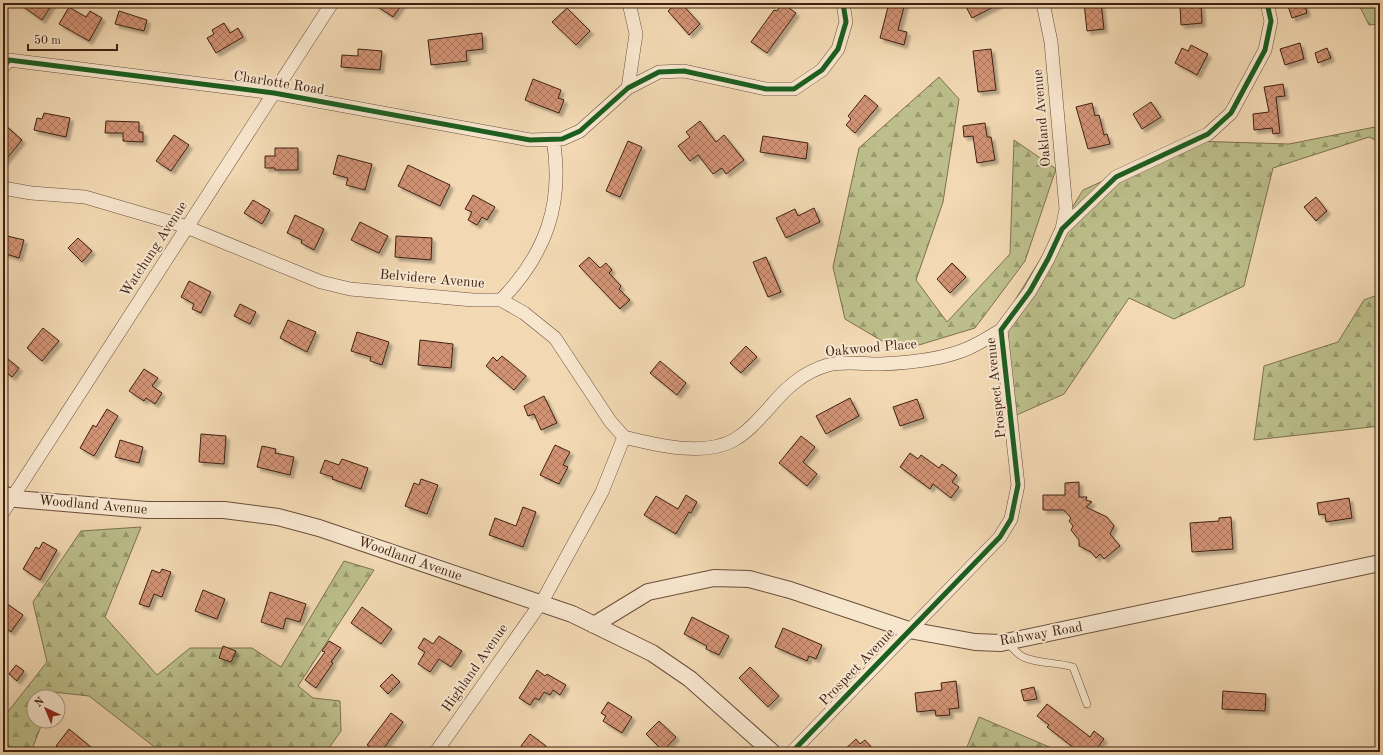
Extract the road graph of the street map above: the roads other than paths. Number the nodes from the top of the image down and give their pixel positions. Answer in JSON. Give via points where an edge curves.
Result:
{"nodes":[{"id":1,"x":332,"y":3,"type":"edge"},
{"id":2,"x":629,"y":3,"type":"edge"},
{"id":3,"x":843,"y":3,"type":"edge"},
{"id":4,"x":1043,"y":3,"type":"edge"},
{"id":5,"x":1267,"y":3,"type":"edge"},
{"id":6,"x":5,"y":60,"type":"edge"},
{"id":7,"x":628,"y":88,"type":"junction"},
{"id":8,"x":274,"y":93,"type":"junction"},
{"id":9,"x":553,"y":139,"type":"junction"},
{"id":10,"x":3,"y":188,"type":"edge"},
{"id":11,"x":187,"y":227,"type":"junction"},
{"id":12,"x":1062,"y":229,"type":"junction"},
{"id":13,"x":501,"y":300,"type":"junction"},
{"id":14,"x":1001,"y":330,"type":"junction"},
{"id":15,"x":624,"y":437,"type":"junction"},
{"id":16,"x":8,"y":496,"type":"edge"},
{"id":17,"x":3,"y":512,"type":"edge"},
{"id":18,"x":1380,"y":563,"type":"edge"},
{"id":19,"x":541,"y":603,"type":"junction"},
{"id":20,"x":594,"y":625,"type":"junction"},
{"id":21,"x":909,"y":630,"type":"junction"},
{"id":22,"x":1007,"y":642,"type":"junction"},
{"id":23,"x":1087,"y":704,"type":"dead end"},
{"id":24,"x":436,"y":752,"type":"edge"},
{"id":25,"x":772,"y":752,"type":"edge"},
{"id":26,"x":792,"y":752,"type":"edge"}],
"edges":[{"from":1,"to":8,"type":"street","name":"Watchung Avenue"},
{"from":2,"to":7,"type":"street","via":[[636,34]]},
{"from":3,"to":7,"type":"street","name":"Charlotte Road","via":[[846,22],[838,48],[822,70],[794,89],[766,89],[684,71],[658,72]]},
{"from":4,"to":12,"type":"street","name":"Oakland Avenue","via":[[1050,42],[1066,208]]},
{"from":5,"to":12,"type":"street","name":"Prospect Avenue","via":[[1271,21],[1265,50],[1231,113],[1208,134],[1116,177]]},
{"from":6,"to":8,"type":"street","name":"Charlotte Road"},
{"from":7,"to":9,"type":"street","name":"Charlotte Road","via":[[580,131],[562,139]]},
{"from":8,"to":9,"type":"street","name":"Charlotte Road","via":[[530,140]]},
{"from":8,"to":11,"type":"street","name":"Watchung Avenue"},
{"from":9,"to":13,"type":"street","via":[[556,188],[549,224],[526,272]]},
{"from":10,"to":11,"type":"street","name":"Belvidere Avenue","via":[[84,197]]},
{"from":11,"to":13,"type":"street","name":"Belvidere Avenue","via":[[321,282],[343,287],[473,300]]},
{"from":11,"to":16,"type":"street","name":"Watchung Avenue"},
{"from":12,"to":14,"type":"street","name":"Prospect Avenue","via":[[1030,291]]},
{"from":13,"to":15,"type":"street","name":"Belvidere Avenue","via":[[524,313],[555,338],[610,421]]},
{"from":14,"to":15,"type":"street","name":"Oakwood Place","via":[[969,348],[939,358],[881,364],[829,365],[806,374],[788,386],[755,424],[734,440],[716,446],[657,446]]},
{"from":14,"to":21,"type":"street","name":"Prospect Avenue","via":[[1018,486],[1011,519],[1000,537]]},
{"from":15,"to":19,"type":"street","via":[[602,492]]},
{"from":16,"to":17,"type":"street","name":"Watchung Avenue"},
{"from":16,"to":19,"type":"street","name":"Woodland Avenue","via":[[147,510],[224,510],[278,517],[319,528]]},
{"from":18,"to":22,"type":"street","name":"Rahway Road"},
{"from":19,"to":20,"type":"street","name":"Woodland Avenue"},
{"from":19,"to":24,"type":"street","name":"Highland Avenue"},
{"from":20,"to":21,"type":"street","name":"Rahway Road","via":[[648,592],[714,578],[749,579]]},
{"from":20,"to":25,"type":"street","name":"Woodland Avenue","via":[[652,654],[690,679]]},
{"from":21,"to":22,"type":"street","name":"Rahway Road","via":[[976,642]]},
{"from":21,"to":26,"type":"street","name":"Prospect Avenue"},
{"from":22,"to":23,"type":"lane","via":[[1022,657],[1073,667]]}]}
